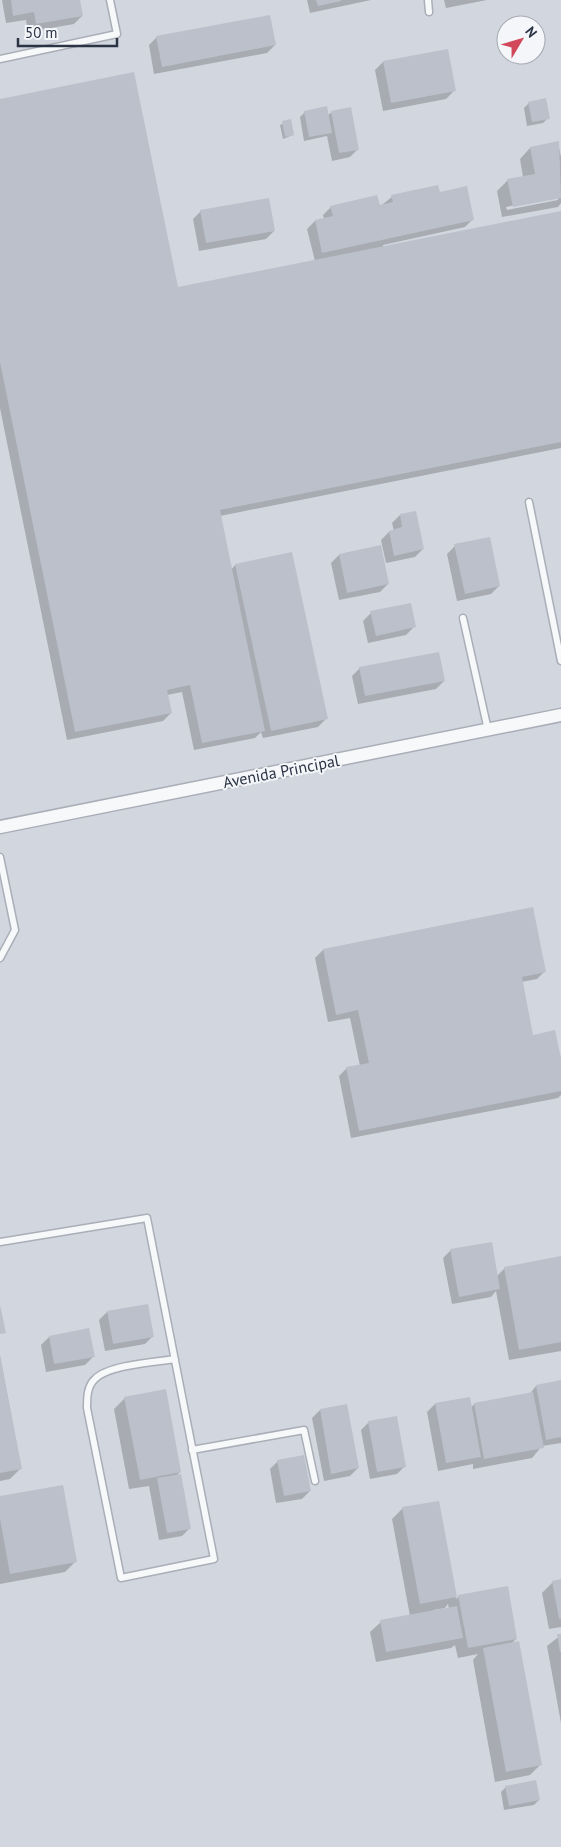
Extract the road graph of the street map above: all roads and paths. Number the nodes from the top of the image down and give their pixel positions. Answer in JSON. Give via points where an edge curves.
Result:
{"nodes":[{"id":1,"x":110,"y":0,"type":"edge"},
{"id":2,"x":428,"y":0,"type":"edge"},
{"id":3,"x":429,"y":12,"type":"dead end"},
{"id":4,"x":0,"y":59,"type":"edge"},
{"id":5,"x":529,"y":502,"type":"dead end"},
{"id":6,"x":463,"y":618,"type":"dead end"},
{"id":7,"x":561,"y":661,"type":"edge"},
{"id":8,"x":561,"y":715,"type":"edge"},
{"id":9,"x":488,"y":730,"type":"junction"},
{"id":10,"x":0,"y":827,"type":"edge"},
{"id":11,"x":0,"y":857,"type":"edge"},
{"id":12,"x":0,"y":958,"type":"edge"},
{"id":13,"x":0,"y":1242,"type":"edge"},
{"id":14,"x":175,"y":1359,"type":"junction"},
{"id":15,"x":192,"y":1450,"type":"junction"},
{"id":16,"x":315,"y":1481,"type":"dead end"}],
"edges":[{"from":1,"to":4,"type":"lane","via":[[117,34]]},
{"from":2,"to":3,"type":"lane"},
{"from":5,"to":7,"type":"lane"},
{"from":6,"to":9,"type":"lane"},
{"from":8,"to":9,"type":"street","name":"Avenida Principal"},
{"from":9,"to":10,"type":"street","name":"Avenida Principal"},
{"from":11,"to":12,"type":"lane","via":[[15,930]]},
{"from":13,"to":14,"type":"lane","via":[[147,1218]]},
{"from":14,"to":15,"type":"lane"},
{"from":14,"to":15,"type":"lane","via":[[104,1371],[93,1380],[87,1395],[86,1408],[121,1578],[214,1559]]},
{"from":15,"to":16,"type":"lane","via":[[304,1430]]}]}
